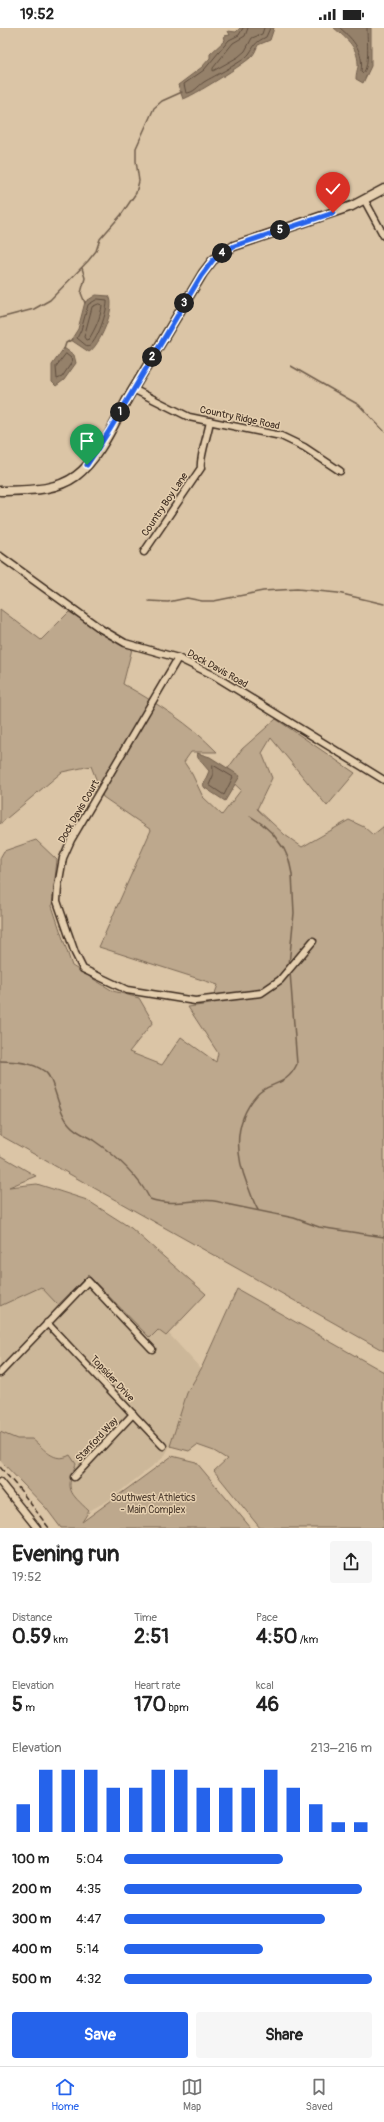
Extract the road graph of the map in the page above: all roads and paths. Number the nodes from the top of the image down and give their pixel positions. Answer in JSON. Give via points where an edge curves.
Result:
{"nodes":[{"id":1,"x":384,"y":189,"type":"edge"},
{"id":2,"x":365,"y":201,"type":"junction"},
{"id":3,"x":384,"y":236,"type":"edge"},
{"id":4,"x":133,"y":389,"type":"junction"},
{"id":5,"x":210,"y":422,"type":"junction"},
{"id":6,"x":340,"y":471,"type":"dead end"},
{"id":7,"x":0,"y":491,"type":"edge"},
{"id":8,"x":144,"y":552,"type":"dead end"},
{"id":9,"x":0,"y":556,"type":"edge"},
{"id":10,"x":178,"y":658,"type":"junction"},
{"id":11,"x":384,"y":780,"type":"edge"},
{"id":12,"x":313,"y":941,"type":"dead end"},
{"id":13,"x":47,"y":1323,"type":"junction"},
{"id":14,"x":152,"y":1349,"type":"dead end"},
{"id":15,"x":0,"y":1373,"type":"edge"},
{"id":16,"x":133,"y":1414,"type":"junction"},
{"id":17,"x":163,"y":1446,"type":"dead end"},
{"id":18,"x":74,"y":1477,"type":"dead end"},
{"id":19,"x":0,"y":1482,"type":"edge"},
{"id":20,"x":37,"y":1528,"type":"edge"}],
"edges":[{"from":1,"to":2,"type":"main road"},
{"from":2,"to":3,"type":"street"},
{"from":2,"to":4,"type":"main road","via":[[234,246],[220,254],[203,273]]},
{"from":4,"to":5,"type":"street","name":"Country Ridge Road","via":[[189,417]]},
{"from":4,"to":7,"type":"main road","via":[[95,454],[76,476],[44,489]]},
{"from":5,"to":6,"type":"street","name":"Country Ridge Road","via":[[281,436],[304,446]]},
{"from":5,"to":8,"type":"street","name":"Country Boy Lane","via":[[205,447],[199,460],[201,468]]},
{"from":9,"to":10,"type":"street","name":"Dock Davis Road","via":[[101,629],[125,643]]},
{"from":10,"to":11,"type":"street","name":"Dock Davis Road","via":[[213,675]]},
{"from":10,"to":12,"type":"street","name":"Dock Davis Court","via":[[71,840],[63,858],[57,901],[75,953],[84,969],[127,990],[195,1001],[261,993],[280,980]]},
{"from":13,"to":14,"type":"street","via":[[88,1282]]},
{"from":13,"to":15,"type":"street"},
{"from":13,"to":16,"type":"street","name":"Topsider Drive"},
{"from":16,"to":17,"type":"street","name":"Topsider Drive"},
{"from":16,"to":18,"type":"street","name":"Stanford Way"},
{"from":19,"to":20,"type":"street"}]}
